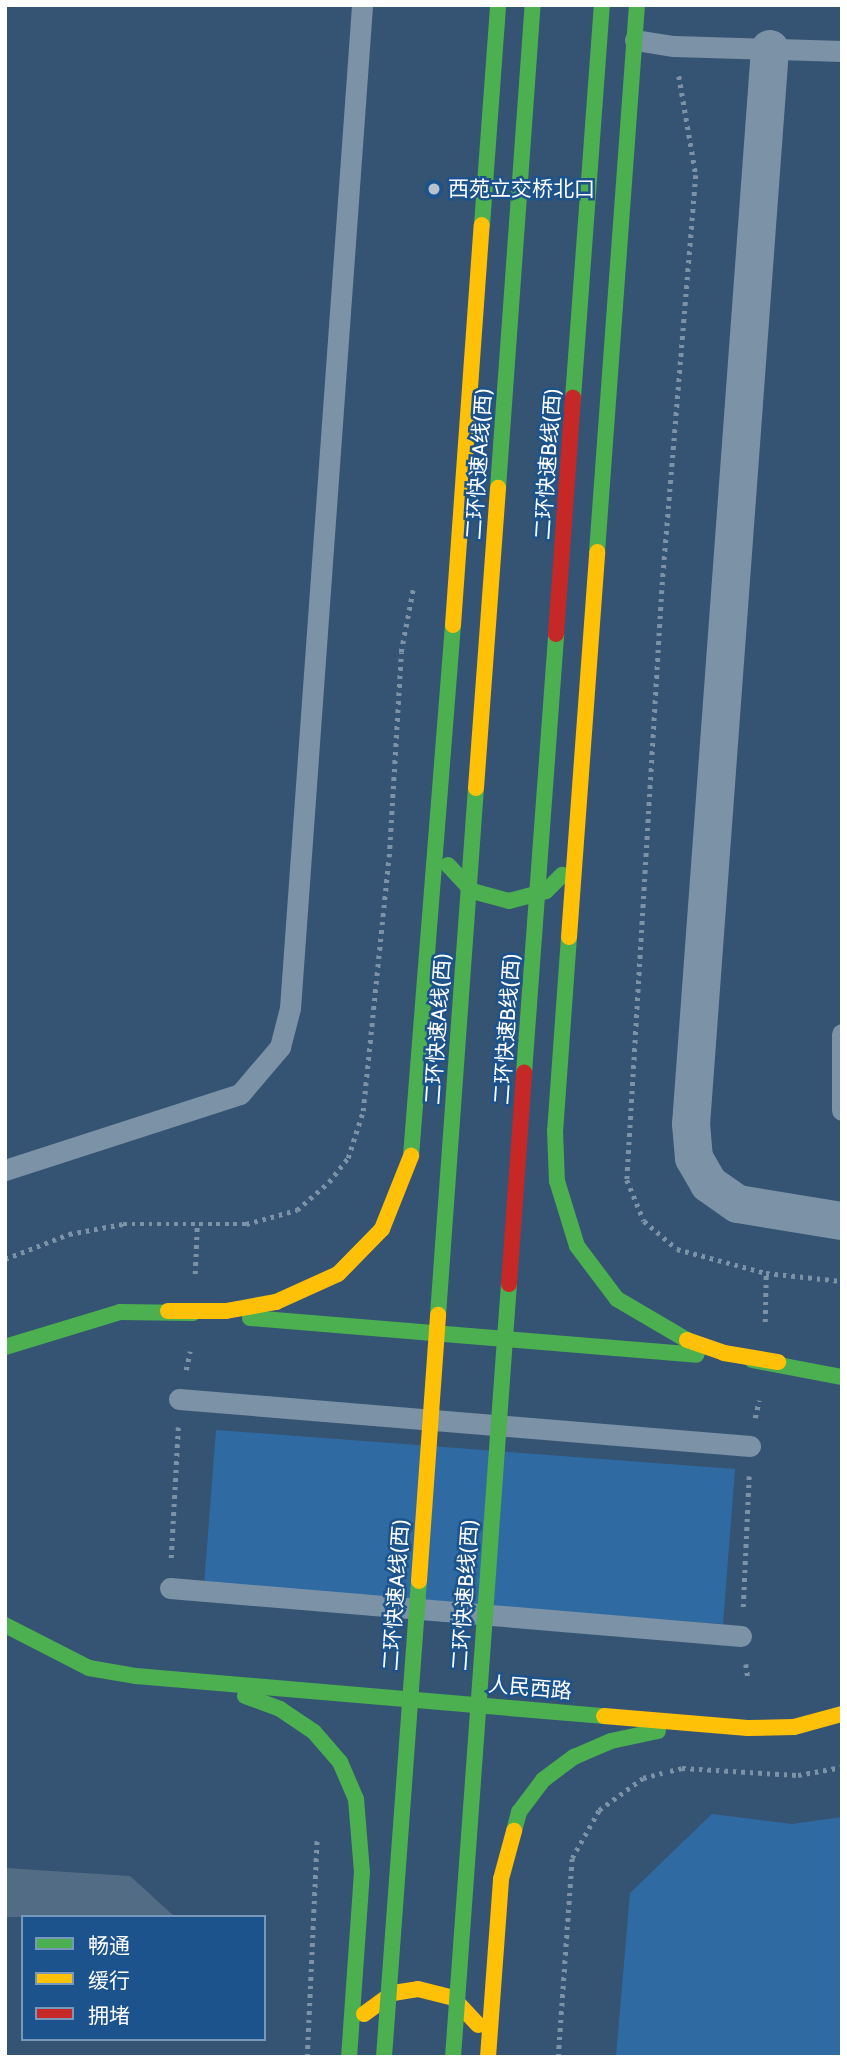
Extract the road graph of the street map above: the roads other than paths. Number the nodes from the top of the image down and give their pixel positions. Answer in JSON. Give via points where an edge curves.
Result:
{"nodes":[{"id":1,"x":362,"y":5,"type":"edge"},
{"id":2,"x":498,"y":5,"type":"edge"},
{"id":3,"x":533,"y":5,"type":"edge"},
{"id":4,"x":602,"y":5,"type":"edge"},
{"id":5,"x":637,"y":5,"type":"edge"},
{"id":6,"x":635,"y":40,"type":"junction"},
{"id":7,"x":770,"y":50,"type":"junction"},
{"id":8,"x":842,"y":51,"type":"edge"},
{"id":9,"x":438,"y":830,"type":"junction"},
{"id":10,"x":576,"y":841,"type":"junction"},
{"id":11,"x":842,"y":1034,"type":"edge"},
{"id":12,"x":842,"y":1110,"type":"edge"},
{"id":13,"x":5,"y":1170,"type":"edge"},
{"id":14,"x":842,"y":1221,"type":"edge"},
{"id":15,"x":167,"y":1311,"type":"junction"},
{"id":16,"x":79,"y":1321,"type":"junction"},
{"id":17,"x":5,"y":1347,"type":"edge"},
{"id":18,"x":778,"y":1362,"type":"junction"},
{"id":19,"x":15,"y":1363,"type":"dead end"},
{"id":20,"x":842,"y":1377,"type":"edge"},
{"id":21,"x":179,"y":1399,"type":"road end"},
{"id":22,"x":750,"y":1446,"type":"road end"},
{"id":23,"x":170,"y":1588,"type":"road end"},
{"id":24,"x":5,"y":1615,"type":"edge"},
{"id":25,"x":5,"y":1625,"type":"edge"},
{"id":26,"x":741,"y":1636,"type":"road end"},
{"id":27,"x":49,"y":1651,"type":"junction"},
{"id":28,"x":136,"y":1676,"type":"junction"},
{"id":29,"x":840,"y":1715,"type":"edge"},
{"id":30,"x":748,"y":1728,"type":"junction"},
{"id":31,"x":350,"y":2050,"type":"edge"},
{"id":32,"x":384,"y":2057,"type":"edge"},
{"id":33,"x":453,"y":2057,"type":"edge"},
{"id":34,"x":488,"y":2057,"type":"edge"}],
"edges":[{"from":1,"to":13,"type":"lane","via":[[290,1008],[280,1047],[240,1094]]},
{"from":2,"to":9,"type":"main road"},
{"from":3,"to":32,"type":"main road","name":"二环快速A线(西)","bridge":true},
{"from":4,"to":33,"type":"main road","name":"二环快速B线(西)","bridge":true},
{"from":5,"to":6,"type":"main road"},
{"from":6,"to":7,"type":"lane"},
{"from":6,"to":10,"type":"main road"},
{"from":7,"to":8,"type":"lane"},
{"from":7,"to":14,"type":"street","via":[[691,1124],[694,1158],[709,1184],[738,1204]]},
{"from":9,"to":10,"type":"main road","via":[[446,861],[462,883],[484,896],[509,901],[534,896],[556,882]]},
{"from":9,"to":15,"type":"main road","via":[[414,1144],[393,1211],[354,1261],[299,1295],[226,1311]]},
{"from":10,"to":18,"type":"main road","via":[[554,1156],[568,1226],[588,1266],[635,1313],[699,1345]]},
{"from":11,"to":12,"type":"lane"},
{"from":15,"to":16,"type":"main road","via":[[120,1311]]},
{"from":15,"to":18,"type":"main road"},
{"from":16,"to":17,"type":"main road"},
{"from":16,"to":19,"type":"main road","via":[[44,1339]]},
{"from":18,"to":20,"type":"main road"},
{"from":21,"to":22,"type":"lane"},
{"from":23,"to":26,"type":"lane"},
{"from":24,"to":27,"type":"main road","name":"人民西路"},
{"from":25,"to":27,"type":"main road","name":"人民西路"},
{"from":27,"to":28,"type":"main road","name":"人民西路","via":[[89,1668]]},
{"from":28,"to":30,"type":"main road","name":"人民西路"},
{"from":28,"to":31,"type":"main road","via":[[215,1688],[270,1705],[314,1732],[340,1762],[356,1800],[363,1845]]},
{"from":29,"to":30,"type":"main road","name":"人民西路","via":[[794,1727]]},
{"from":30,"to":34,"type":"main road","via":[[676,1729],[611,1741],[557,1768],[530,1796],[504,1854]]},
{"from":31,"to":34,"type":"main road","via":[[362,2016],[382,1999],[405,1990],[430,1990],[453,1998],[473,2015]]}]}
